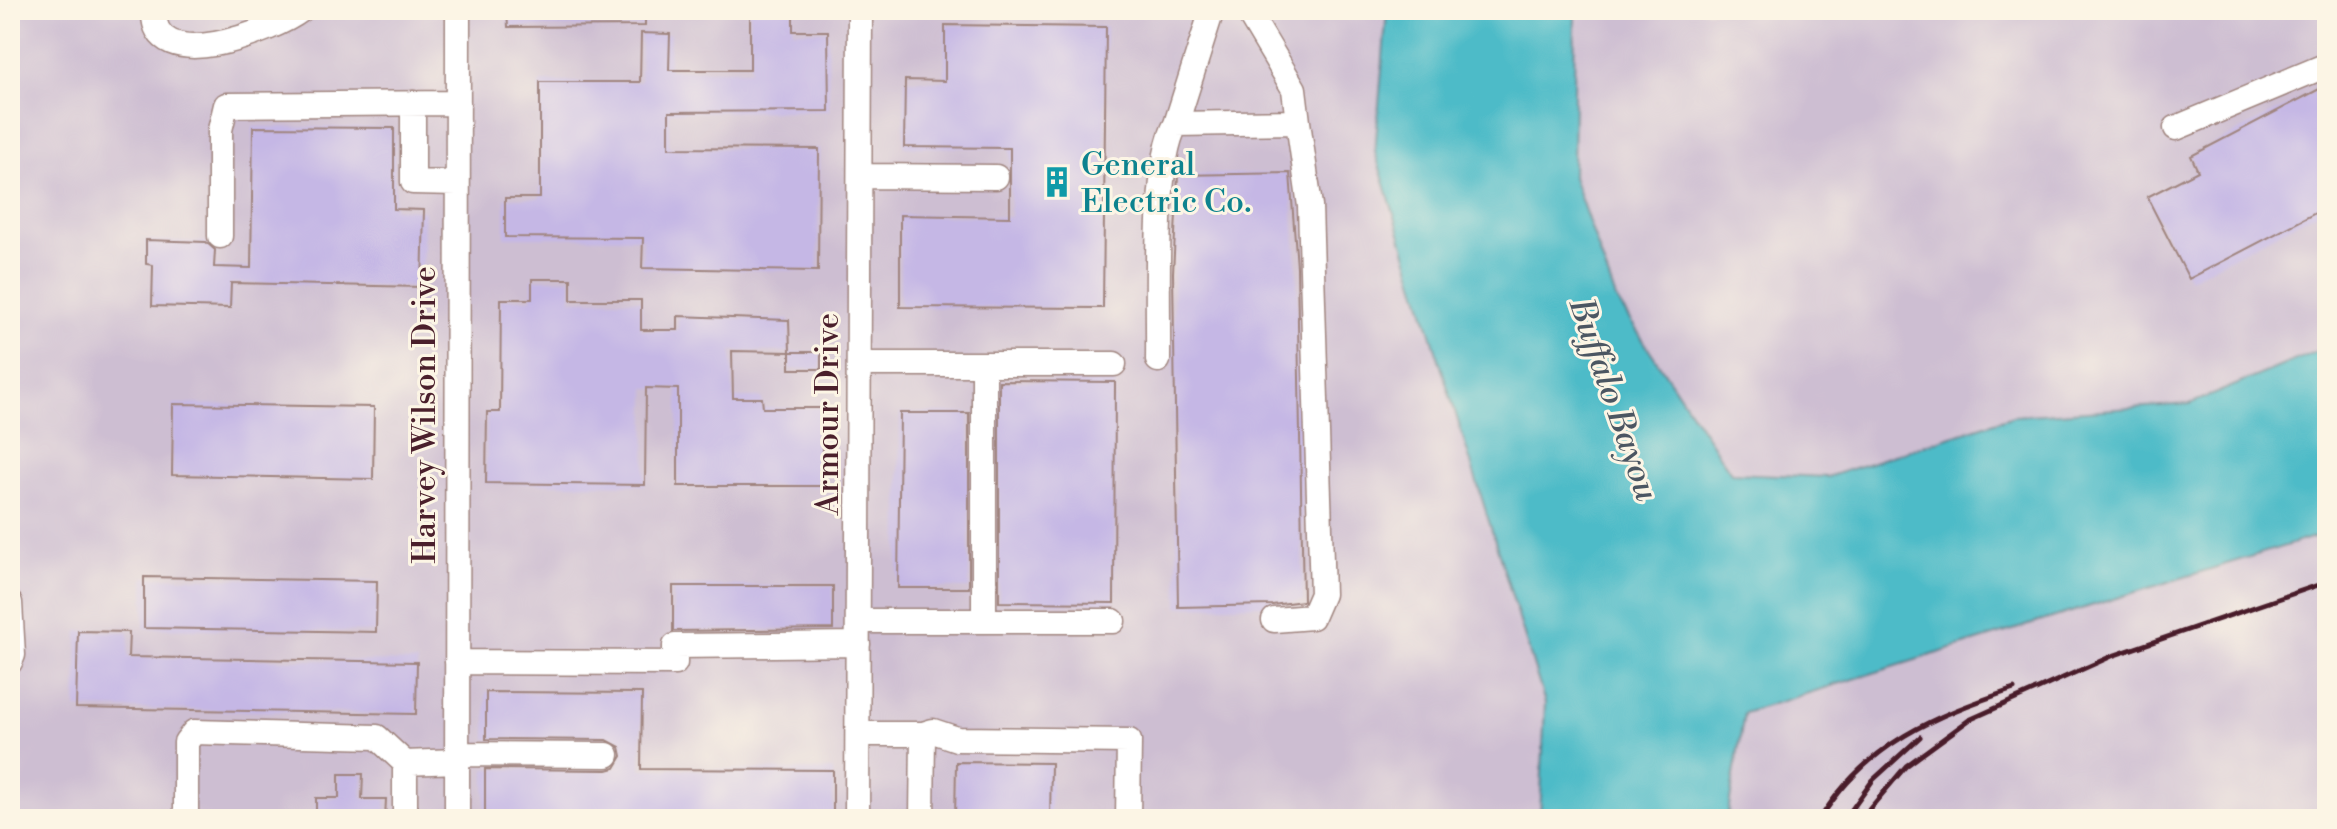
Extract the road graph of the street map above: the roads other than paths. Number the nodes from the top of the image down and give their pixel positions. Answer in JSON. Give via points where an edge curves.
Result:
{"nodes":[{"id":1,"x":154,"y":10,"type":"edge"},
{"id":2,"x":301,"y":10,"type":"edge"},
{"id":3,"x":458,"y":10,"type":"edge"},
{"id":4,"x":860,"y":10,"type":"edge"},
{"id":5,"x":1212,"y":10,"type":"edge"},
{"id":6,"x":1247,"y":10,"type":"edge"},
{"id":7,"x":2327,"y":65,"type":"edge"},
{"id":8,"x":413,"y":103,"type":"junction"},
{"id":9,"x":457,"y":103,"type":"junction"},
{"id":10,"x":1298,"y":122,"type":"junction"},
{"id":11,"x":1176,"y":124,"type":"junction"},
{"id":12,"x":2176,"y":128,"type":"dead end"},
{"id":13,"x":861,"y":176,"type":"junction"},
{"id":14,"x":996,"y":177,"type":"dead end"},
{"id":15,"x":457,"y":183,"type":"junction"},
{"id":16,"x":220,"y":236,"type":"dead end"},
{"id":17,"x":1158,"y":360,"type":"dead end"},
{"id":18,"x":859,"y":364,"type":"junction"},
{"id":19,"x":984,"y":364,"type":"junction"},
{"id":20,"x":1114,"y":364,"type":"dead end"},
{"id":21,"x":10,"y":603,"type":"edge"},
{"id":22,"x":1274,"y":620,"type":"dead end"},
{"id":23,"x":984,"y":621,"type":"junction"},
{"id":24,"x":1113,"y":621,"type":"dead end"},
{"id":25,"x":858,"y":632,"type":"junction"},
{"id":26,"x":10,"y":662,"type":"edge"},
{"id":27,"x":457,"y":662,"type":"junction"},
{"id":28,"x":858,"y":734,"type":"junction"},
{"id":29,"x":923,"y":734,"type":"junction"},
{"id":30,"x":607,"y":755,"type":"dead end"},
{"id":31,"x":457,"y":758,"type":"junction"},
{"id":32,"x":405,"y":763,"type":"junction"},
{"id":33,"x":186,"y":819,"type":"edge"},
{"id":34,"x":405,"y":819,"type":"edge"},
{"id":35,"x":457,"y":819,"type":"edge"},
{"id":36,"x":857,"y":819,"type":"edge"},
{"id":37,"x":922,"y":819,"type":"edge"},
{"id":38,"x":1128,"y":819,"type":"edge"}],
"edges":[{"from":1,"to":2,"type":"street","via":[[162,36],[184,46],[231,42],[282,24]]},
{"from":3,"to":9,"type":"street","name":"Harvey Wilson Drive"},
{"from":4,"to":13,"type":"street","name":"Armour Drive"},
{"from":5,"to":11,"type":"street"},
{"from":6,"to":10,"type":"street","via":[[1294,89]]},
{"from":7,"to":12,"type":"street"},
{"from":8,"to":9,"type":"street"},
{"from":8,"to":15,"type":"street","via":[[413,182]]},
{"from":8,"to":16,"type":"street","via":[[226,105],[220,130]]},
{"from":9,"to":15,"type":"street","name":"Harvey Wilson Drive"},
{"from":10,"to":11,"type":"street"},
{"from":10,"to":22,"type":"street","via":[[1310,206],[1322,594],[1312,617]]},
{"from":11,"to":17,"type":"street","via":[[1162,178]]},
{"from":13,"to":14,"type":"street"},
{"from":13,"to":18,"type":"street","name":"Armour Drive"},
{"from":15,"to":27,"type":"street","name":"Harvey Wilson Drive"},
{"from":18,"to":19,"type":"street"},
{"from":18,"to":25,"type":"street","name":"Armour Drive"},
{"from":19,"to":20,"type":"street"},
{"from":19,"to":23,"type":"street"},
{"from":21,"to":26,"type":"street"},
{"from":23,"to":24,"type":"street"},
{"from":23,"to":25,"type":"street"},
{"from":25,"to":27,"type":"street","via":[[675,646],[675,663]]},
{"from":25,"to":28,"type":"street","name":"Armour Drive"},
{"from":27,"to":31,"type":"street","name":"Harvey Wilson Drive"},
{"from":28,"to":29,"type":"street"},
{"from":28,"to":36,"type":"street","name":"Armour Drive"},
{"from":29,"to":37,"type":"street"},
{"from":29,"to":38,"type":"street","via":[[1129,741]]},
{"from":30,"to":31,"type":"street"},
{"from":31,"to":32,"type":"street"},
{"from":31,"to":35,"type":"street","name":"Harvey Wilson Drive"},
{"from":32,"to":33,"type":"street","via":[[377,737],[194,732],[186,742]]},
{"from":32,"to":34,"type":"street"}]}
